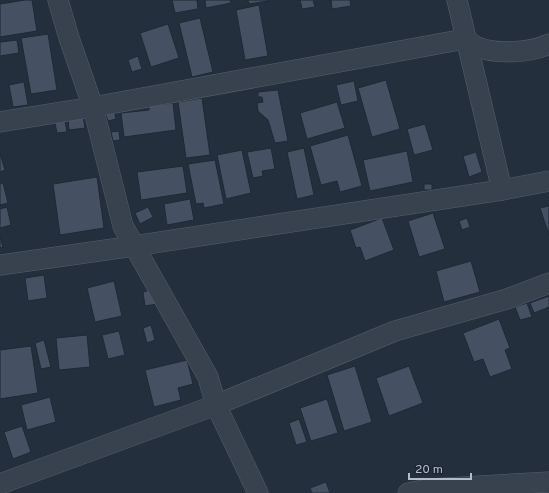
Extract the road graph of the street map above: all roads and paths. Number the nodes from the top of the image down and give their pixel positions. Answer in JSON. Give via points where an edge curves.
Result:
{"nodes":[{"id":1,"x":58,"y":0,"type":"edge"},
{"id":2,"x":456,"y":0,"type":"edge"},
{"id":3,"x":465,"y":39,"type":"junction"},
{"id":4,"x":549,"y":44,"type":"edge"},
{"id":5,"x":92,"y":107,"type":"junction"},
{"id":6,"x":0,"y":122,"type":"edge"},
{"id":7,"x":549,"y":181,"type":"edge"},
{"id":8,"x":502,"y":190,"type":"junction"},
{"id":9,"x":134,"y":246,"type":"junction"},
{"id":10,"x":0,"y":265,"type":"edge"},
{"id":11,"x":549,"y":283,"type":"edge"},
{"id":12,"x":216,"y":405,"type":"junction"},
{"id":13,"x":0,"y":484,"type":"edge"},
{"id":14,"x":548,"y":486,"type":"edge"},
{"id":15,"x":258,"y":493,"type":"edge"},
{"id":16,"x":408,"y":493,"type":"edge"}],
"edges":[{"from":1,"to":5,"type":"street"},
{"from":2,"to":3,"type":"street"},
{"from":3,"to":4,"type":"street","via":[[488,50],[513,53]]},
{"from":3,"to":5,"type":"street"},
{"from":3,"to":8,"type":"street"},
{"from":5,"to":6,"type":"street"},
{"from":5,"to":9,"type":"street","via":[[123,226]]},
{"from":7,"to":8,"type":"street"},
{"from":8,"to":9,"type":"street"},
{"from":9,"to":10,"type":"street"},
{"from":9,"to":12,"type":"street","via":[[208,377]]},
{"from":11,"to":12,"type":"street","via":[[507,299],[395,332]]},
{"from":12,"to":13,"type":"street"},
{"from":12,"to":15,"type":"street"},
{"from":14,"to":16,"type":"street","via":[[428,489]]}]}
